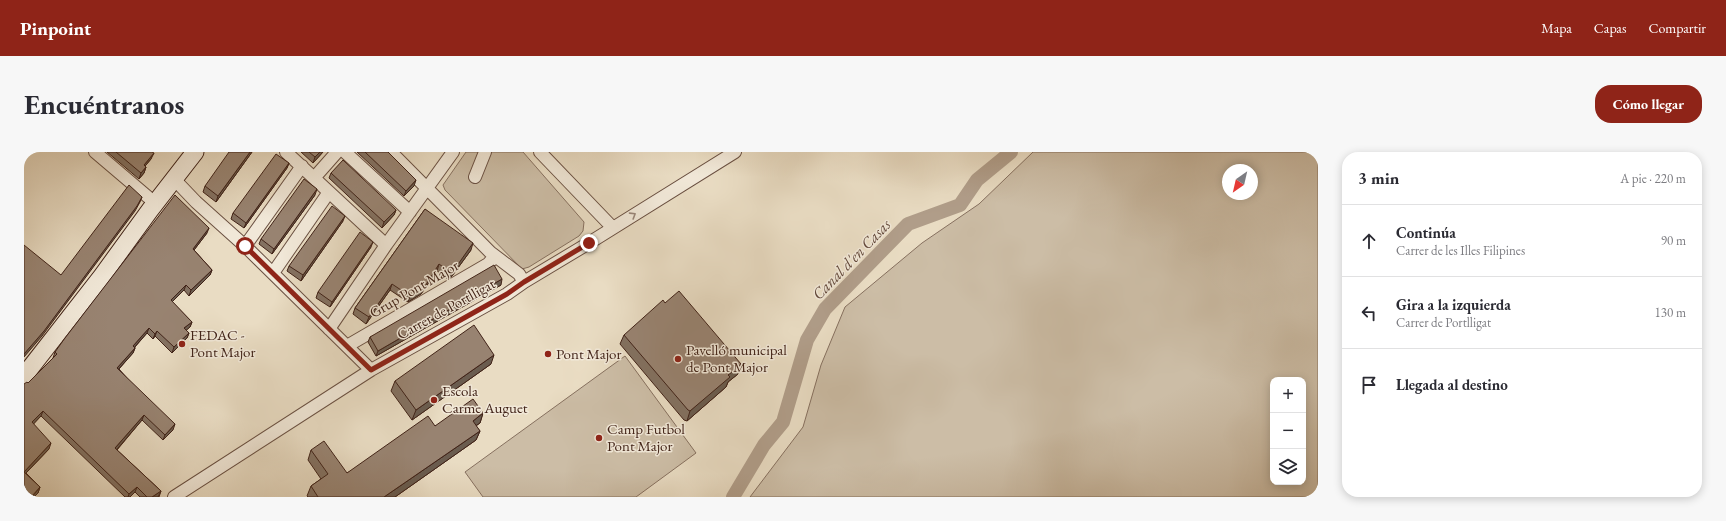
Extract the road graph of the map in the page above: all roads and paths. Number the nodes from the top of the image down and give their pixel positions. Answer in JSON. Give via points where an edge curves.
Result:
{"nodes":[{"id":1,"x":95,"y":152,"type":"edge"},
{"id":2,"x":195,"y":152,"type":"edge"},
{"id":3,"x":286,"y":152,"type":"edge"},
{"id":4,"x":337,"y":152,"type":"edge"},
{"id":5,"x":344,"y":152,"type":"edge"},
{"id":6,"x":391,"y":152,"type":"edge"},
{"id":7,"x":453,"y":152,"type":"edge"},
{"id":8,"x":485,"y":152,"type":"edge"},
{"id":9,"x":540,"y":152,"type":"edge"},
{"id":10,"x":735,"y":152,"type":"edge"},
{"id":11,"x":302,"y":166,"type":"junction"},
{"id":12,"x":475,"y":177,"type":"dead end"},
{"id":13,"x":314,"y":178,"type":"junction"},
{"id":14,"x":174,"y":179,"type":"junction"},
{"id":15,"x":427,"y":189,"type":"junction"},
{"id":16,"x":330,"y":192,"type":"junction"},
{"id":17,"x":155,"y":203,"type":"junction"},
{"id":18,"x":410,"y":212,"type":"junction"},
{"id":19,"x":613,"y":228,"type":"junction"},
{"id":20,"x":386,"y":245,"type":"junction"},
{"id":21,"x":245,"y":246,"type":"junction"},
{"id":22,"x":495,"y":256,"type":"junction"},
{"id":23,"x":273,"y":273,"type":"junction"},
{"id":24,"x":524,"y":282,"type":"junction"},
{"id":25,"x":329,"y":329,"type":"junction"},
{"id":26,"x":347,"y":346,"type":"junction"},
{"id":27,"x":371,"y":370,"type":"junction"},
{"id":28,"x":24,"y":376,"type":"edge"},
{"id":29,"x":174,"y":497,"type":"edge"}],
"edges":[{"from":1,"to":17,"type":"street"},
{"from":2,"to":14,"type":"street"},
{"from":3,"to":11,"type":"street"},
{"from":4,"to":13,"type":"street"},
{"from":5,"to":18,"type":"street"},
{"from":6,"to":15,"type":"street"},
{"from":7,"to":15,"type":"street","name":"Grup Pont Major"},
{"from":8,"to":12,"type":"street"},
{"from":9,"to":19,"type":"street"},
{"from":19,"to":10,"type":"street","name":"Carrer de Portlligat","one_way":true},
{"from":11,"to":13,"type":"street"},
{"from":11,"to":21,"type":"street"},
{"from":13,"to":16,"type":"street"},
{"from":14,"to":17,"type":"street"},
{"from":14,"to":21,"type":"street"},
{"from":15,"to":18,"type":"street","name":"Grup Pont Major"},
{"from":15,"to":22,"type":"street"},
{"from":16,"to":20,"type":"street"},
{"from":16,"to":23,"type":"street"},
{"from":17,"to":28,"type":"street"},
{"from":18,"to":20,"type":"street","name":"Grup Pont Major"},
{"from":19,"to":24,"type":"street","name":"Carrer de Portlligat"},
{"from":20,"to":25,"type":"street","name":"Grup Pont Major"},
{"from":21,"to":23,"type":"street"},
{"from":22,"to":24,"type":"street","via":[[519,274]]},
{"from":22,"to":26,"type":"street","name":"Grup Pont Major","via":[[488,264]]},
{"from":23,"to":25,"type":"street"},
{"from":24,"to":27,"type":"street","name":"Carrer de Portlligat"},
{"from":25,"to":26,"type":"street"},
{"from":26,"to":27,"type":"street"},
{"from":27,"to":29,"type":"street","name":"Carrer de Portlligat"}]}
